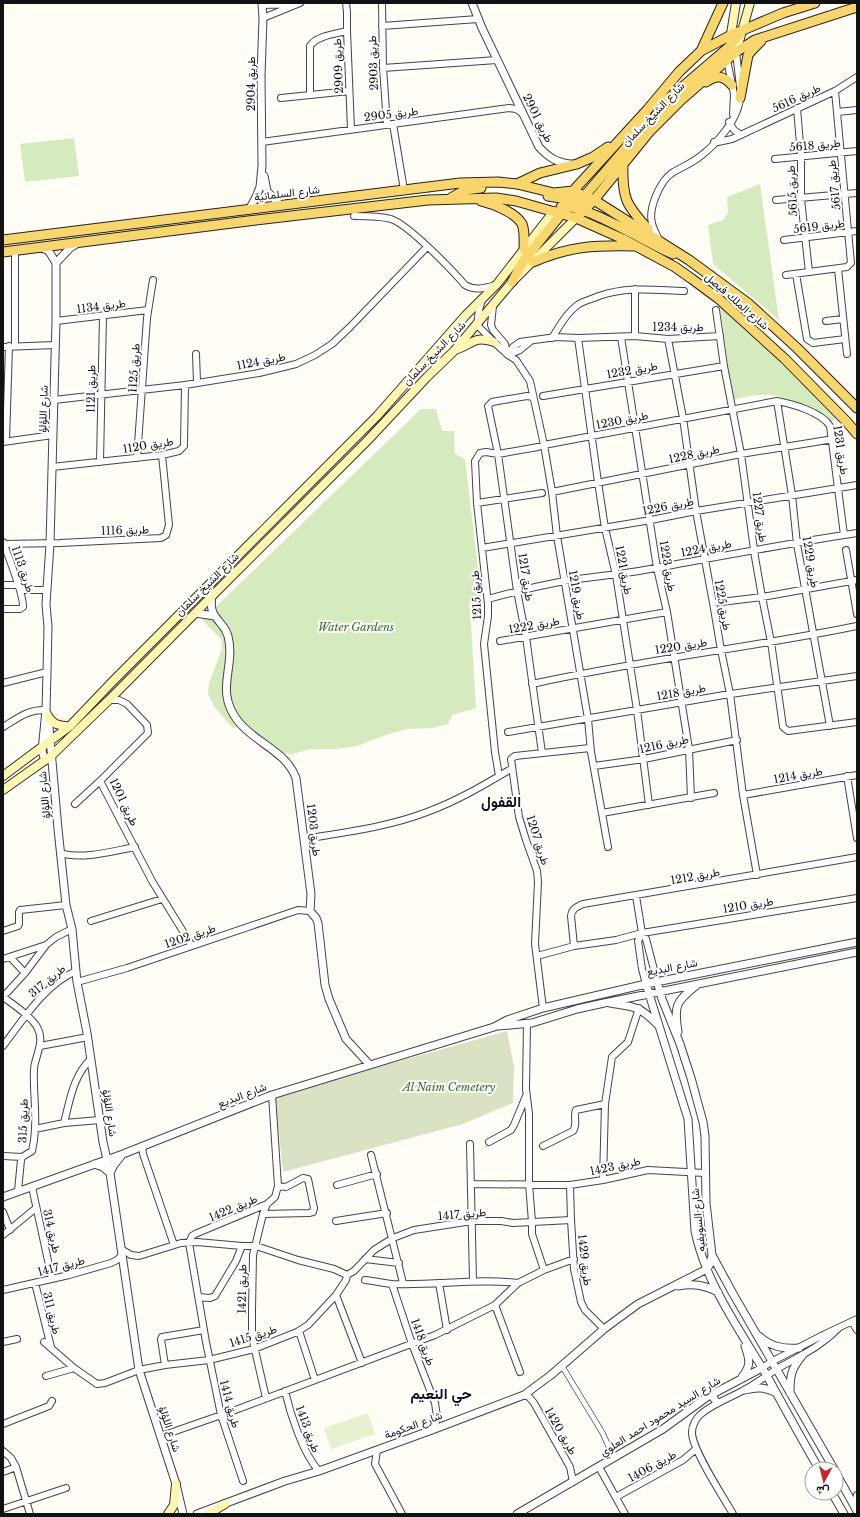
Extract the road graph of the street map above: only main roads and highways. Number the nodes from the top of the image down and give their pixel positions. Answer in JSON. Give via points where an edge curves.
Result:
{"nodes":[{"id":1,"x":723,"y":3,"type":"edge"},
{"id":2,"x":736,"y":3,"type":"edge"},
{"id":3,"x":750,"y":3,"type":"edge"},
{"id":4,"x":815,"y":3,"type":"edge"},
{"id":5,"x":857,"y":7,"type":"edge"},
{"id":6,"x":742,"y":30,"type":"junction"},
{"id":7,"x":731,"y":35,"type":"junction"},
{"id":8,"x":769,"y":35,"type":"junction"},
{"id":9,"x":732,"y":50,"type":"junction"},
{"id":10,"x":701,"y":51,"type":"junction"},
{"id":11,"x":732,"y":85,"type":"road end"},
{"id":12,"x":740,"y":98,"type":"road end"},
{"id":13,"x":682,"y":99,"type":"junction"},
{"id":14,"x":648,"y":108,"type":"junction"},
{"id":15,"x":650,"y":131,"type":"junction"},
{"id":16,"x":620,"y":138,"type":"junction"},
{"id":17,"x":623,"y":165,"type":"junction"},
{"id":18,"x":517,"y":184,"type":"junction"},
{"id":19,"x":573,"y":192,"type":"junction"},
{"id":20,"x":450,"y":198,"type":"junction"},
{"id":21,"x":472,"y":199,"type":"junction"},
{"id":22,"x":594,"y":200,"type":"junction"},
{"id":23,"x":581,"y":204,"type":"junction"},
{"id":24,"x":563,"y":206,"type":"junction"},
{"id":25,"x":576,"y":218,"type":"junction"},
{"id":26,"x":657,"y":239,"type":"junction"},
{"id":27,"x":3,"y":240,"type":"edge"},
{"id":28,"x":638,"y":246,"type":"junction"},
{"id":29,"x":524,"y":249,"type":"junction"},
{"id":30,"x":3,"y":252,"type":"edge"},
{"id":31,"x":689,"y":260,"type":"junction"},
{"id":32,"x":533,"y":262,"type":"junction"},
{"id":33,"x":512,"y":282,"type":"junction"},
{"id":34,"x":494,"y":342,"type":"road end"},
{"id":35,"x":454,"y":351,"type":"junction"},
{"id":36,"x":857,"y":408,"type":"edge"},
{"id":37,"x":857,"y":434,"type":"edge"},
{"id":38,"x":47,"y":713,"type":"road end"},
{"id":39,"x":70,"y":726,"type":"junction"},
{"id":40,"x":3,"y":776,"type":"edge"},
{"id":41,"x":3,"y":790,"type":"edge"},
{"id":42,"x":176,"y":1484,"type":"road end"},
{"id":43,"x":225,"y":1504,"type":"road end"},
{"id":44,"x":168,"y":1514,"type":"edge"},
{"id":45,"x":208,"y":1514,"type":"edge"}],
"edges":[{"from":1,"to":10,"type":"main road"},
{"from":2,"to":7,"type":"main road"},
{"from":3,"to":6,"type":"main road"},
{"from":4,"to":6,"type":"main road","name":"شارع الشيخ سلمان"},
{"from":5,"to":8,"type":"main road","name":"شارع الشيخ سلمان"},
{"from":6,"to":7,"type":"main road","name":"شارع الشيخ سلمان"},
{"from":6,"to":9,"type":"main road"},
{"from":7,"to":9,"type":"main road"},
{"from":7,"to":10,"type":"main road","name":"شارع الشيخ سلمان"},
{"from":8,"to":9,"type":"main road","name":"شارع الشيخ سلمان"},
{"from":8,"to":12,"type":"main road","via":[[748,55]]},
{"from":9,"to":13,"type":"main road","name":"شارع الشيخ سلمان","via":[[727,60]]},
{"from":9,"to":15,"type":"main road","via":[[666,101]]},
{"from":10,"to":14,"type":"main road","name":"شارع الشيخ سلمان"},
{"from":11,"to":13,"type":"main road","via":[[721,77],[712,78]]},
{"from":13,"to":15,"type":"main road","name":"شارع الشيخ سلمان"},
{"from":14,"to":16,"type":"main road","name":"شارع الشيخ سلمان"},
{"from":14,"to":23,"type":"main road","via":[[639,130]]},
{"from":15,"to":17,"type":"main road","name":"شارع الشيخ سلمان"},
{"from":16,"to":18,"type":"main road","via":[[593,157],[577,164],[540,173]]},
{"from":16,"to":19,"type":"main road","name":"شارع الشيخ سلمان"},
{"from":17,"to":22,"type":"main road","name":"شارع الشيخ سلمان"},
{"from":17,"to":26,"type":"main road","via":[[623,189],[626,199],[635,215]]},
{"from":18,"to":19,"type":"main road","name":"شارع السلمانية","via":[[554,193]]},
{"from":18,"to":27,"type":"main road","name":"شارع السلمانية","via":[[479,182],[404,190]]},
{"from":19,"to":23,"type":"main road","name":"شارع الملك فيصل"},
{"from":19,"to":24,"type":"main road","name":"شارع الشيخ سلمان"},
{"from":20,"to":21,"type":"main road","name":"شارع السلمانية"},
{"from":20,"to":24,"type":"main road","via":[[465,190],[489,188],[516,190]]},
{"from":20,"to":30,"type":"main road","name":"شارع السلمانية","via":[[248,220]]},
{"from":21,"to":24,"type":"main road","name":"شارع السلمانية","via":[[502,199]]},
{"from":21,"to":29,"type":"main road","via":[[492,204],[517,218],[524,231]]},
{"from":22,"to":23,"type":"main road","name":"شارع الملك فيصل"},
{"from":22,"to":23,"type":"main road","name":"شارع الشيخ سلمان"},
{"from":22,"to":26,"type":"main road","name":"شارع الملك فيصل"},
{"from":23,"to":24,"type":"main road"},
{"from":23,"to":25,"type":"main road","name":"شارع الشيخ سلمان"},
{"from":23,"to":31,"type":"main road","via":[[664,251]]},
{"from":24,"to":25,"type":"main road","name":"شارع الملك فيصل"},
{"from":24,"to":29,"type":"main road","name":"شارع الشيخ سلمان"},
{"from":24,"to":33,"type":"main road","via":[[522,263]]},
{"from":25,"to":28,"type":"main road","name":"شارع الملك فيصل"},
{"from":25,"to":32,"type":"main road","name":"شارع الشيخ سلمان"},
{"from":26,"to":31,"type":"main road","name":"شارع الملك فيصل"},
{"from":28,"to":32,"type":"main road","via":[[602,245],[578,248],[553,253]]},
{"from":28,"to":37,"type":"main road","name":"شارع الملك فيصل","via":[[680,271],[719,299],[785,359]]},
{"from":29,"to":39,"type":"main road","name":"شارع الشيخ سلمان","via":[[497,284],[466,315],[377,416]]},
{"from":31,"to":36,"type":"main road","name":"شارع الملك فيصل","via":[[749,304]]},
{"from":32,"to":33,"type":"main road","name":"شارع الشيخ سلمان"},
{"from":33,"to":35,"type":"main road","name":"شارع الشيخ سلمان"},
{"from":34,"to":35,"type":"main road","via":[[482,339],[472,341]]},
{"from":35,"to":41,"type":"main road","name":"شارع الشيخ سلمان","via":[[367,442],[109,700],[48,759]]},
{"from":38,"to":39,"type":"main road","via":[[50,720],[56,724]]},
{"from":39,"to":40,"type":"main road","name":"شارع الشيخ سلمان"},
{"from":42,"to":44,"type":"main road","via":[[174,1505]]},
{"from":43,"to":45,"type":"main road"}]}
